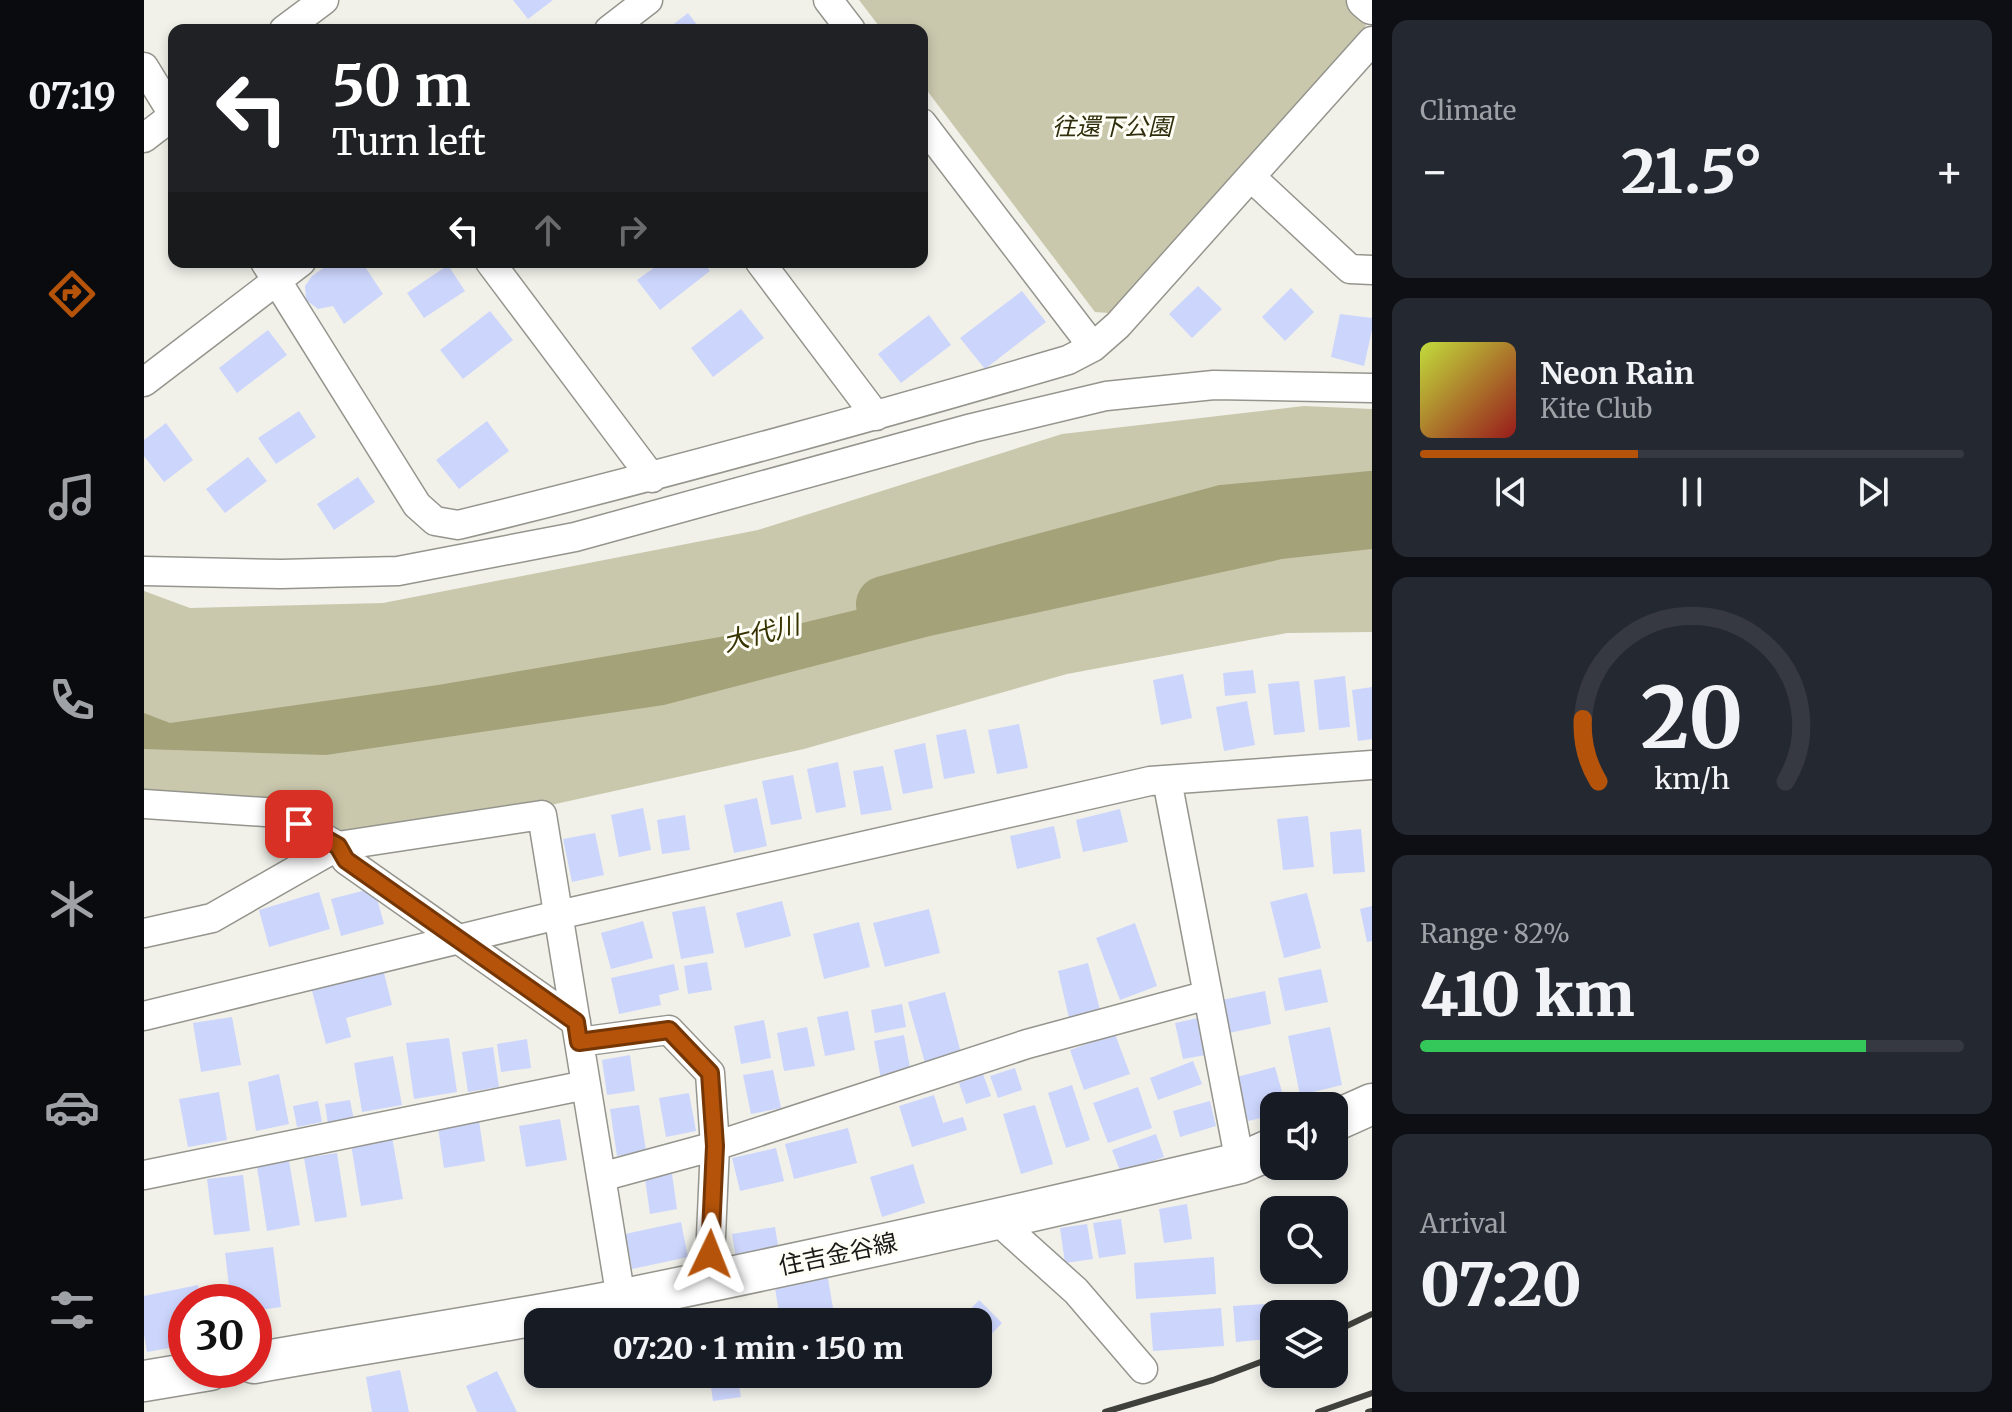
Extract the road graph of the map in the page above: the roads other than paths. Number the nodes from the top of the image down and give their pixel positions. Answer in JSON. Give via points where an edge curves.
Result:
{"nodes":[{"id":1,"x":324,"y":0,"type":"edge"},
{"id":2,"x":648,"y":0,"type":"edge"},
{"id":3,"x":828,"y":0,"type":"edge"},
{"id":4,"x":1365,"y":0,"type":"edge"},
{"id":5,"x":1372,"y":6,"type":"edge"},
{"id":6,"x":292,"y":24,"type":"edge"},
{"id":7,"x":617,"y":24,"type":"edge"},
{"id":8,"x":846,"y":24,"type":"edge"},
{"id":9,"x":1372,"y":41,"type":"edge"},
{"id":10,"x":144,"y":67,"type":"edge"},
{"id":11,"x":168,"y":105,"type":"edge"},
{"id":12,"x":168,"y":120,"type":"edge"},
{"id":13,"x":928,"y":131,"type":"edge"},
{"id":14,"x":144,"y":138,"type":"edge"},
{"id":15,"x":1252,"y":178,"type":"junction"},
{"id":16,"x":494,"y":268,"type":"edge"},
{"id":17,"x":765,"y":268,"type":"edge"},
{"id":18,"x":1372,"y":270,"type":"edge"},
{"id":19,"x":270,"y":271,"type":"edge"},
{"id":20,"x":1093,"y":347,"type":"junction"},
{"id":21,"x":144,"y":382,"type":"edge"},
{"id":22,"x":1372,"y":388,"type":"edge"},
{"id":23,"x":876,"y":416,"type":"junction"},
{"id":24,"x":652,"y":478,"type":"junction"},
{"id":25,"x":144,"y":571,"type":"edge"},
{"id":26,"x":1372,"y":765,"type":"edge"},
{"id":27,"x":1167,"y":780,"type":"junction"},
{"id":28,"x":144,"y":804,"type":"edge"},
{"id":29,"x":338,"y":846,"type":"junction"},
{"id":30,"x":558,"y":915,"type":"junction"},
{"id":31,"x":144,"y":933,"type":"edge"},
{"id":32,"x":459,"y":939,"type":"junction"},
{"id":33,"x":1208,"y":995,"type":"junction"},
{"id":34,"x":144,"y":1016,"type":"edge"},
{"id":35,"x":577,"y":1032,"type":"junction"},
{"id":36,"x":586,"y":1085,"type":"junction"},
{"id":37,"x":1372,"y":1104,"type":"edge"},
{"id":38,"x":1348,"y":1115,"type":"edge"},
{"id":39,"x":715,"y":1146,"type":"junction"},
{"id":40,"x":1257,"y":1156,"type":"edge"},
{"id":41,"x":144,"y":1175,"type":"edge"},
{"id":42,"x":601,"y":1177,"type":"junction"},
{"id":43,"x":997,"y":1220,"type":"junction"},
{"id":44,"x":709,"y":1281,"type":"junction"},
{"id":45,"x":621,"y":1299,"type":"junction"},
{"id":46,"x":272,"y":1360,"type":"edge"},
{"id":47,"x":1143,"y":1369,"type":"dead end"},
{"id":48,"x":168,"y":1377,"type":"edge"},
{"id":49,"x":144,"y":1381,"type":"edge"}],
"edges":[{"from":1,"to":6,"type":"street"},
{"from":2,"to":7,"type":"street"},
{"from":3,"to":8,"type":"street"},
{"from":4,"to":5,"type":"street"},
{"from":9,"to":15,"type":"street"},
{"from":10,"to":11,"type":"street"},
{"from":12,"to":14,"type":"street"},
{"from":13,"to":20,"type":"street"},
{"from":15,"to":18,"type":"street","via":[[1350,269]]},
{"from":15,"to":20,"type":"street"},
{"from":16,"to":24,"type":"street"},
{"from":17,"to":23,"type":"street"},
{"from":19,"to":21,"type":"street"},
{"from":19,"to":24,"type":"street","via":[[417,505],[435,521],[458,525]]},
{"from":20,"to":23,"type":"street","via":[[1068,360]]},
{"from":22,"to":25,"type":"street","via":[[1214,385],[1106,396],[575,537],[398,571]]},
{"from":23,"to":24,"type":"street"},
{"from":26,"to":27,"type":"street"},
{"from":27,"to":30,"type":"street"},
{"from":27,"to":33,"type":"street"},
{"from":28,"to":29,"type":"street","via":[[279,813]]},
{"from":29,"to":30,"type":"street","via":[[542,815]]},
{"from":29,"to":31,"type":"street","via":[[212,918]]},
{"from":29,"to":32,"type":"street","via":[[346,860]]},
{"from":30,"to":32,"type":"street"},
{"from":30,"to":35,"type":"street"},
{"from":32,"to":34,"type":"street"},
{"from":32,"to":35,"type":"street"},
{"from":33,"to":39,"type":"street","via":[[1027,1044]]},
{"from":33,"to":40,"type":"street"},
{"from":35,"to":36,"type":"street"},
{"from":35,"to":39,"type":"street","via":[[669,1030],[710,1073]]},
{"from":36,"to":41,"type":"street"},
{"from":36,"to":42,"type":"street"},
{"from":37,"to":38,"type":"main road"},
{"from":39,"to":42,"type":"street"},
{"from":39,"to":44,"type":"street"},
{"from":40,"to":43,"type":"main road","name":"住吉金谷線"},
{"from":42,"to":45,"type":"street"},
{"from":43,"to":44,"type":"main road","name":"住吉金谷線"},
{"from":43,"to":47,"type":"street","via":[[1076,1291]]},
{"from":44,"to":45,"type":"main road","name":"住吉金谷線"},
{"from":45,"to":46,"type":"main road","name":"住吉金谷線"},
{"from":48,"to":49,"type":"main road"}]}
